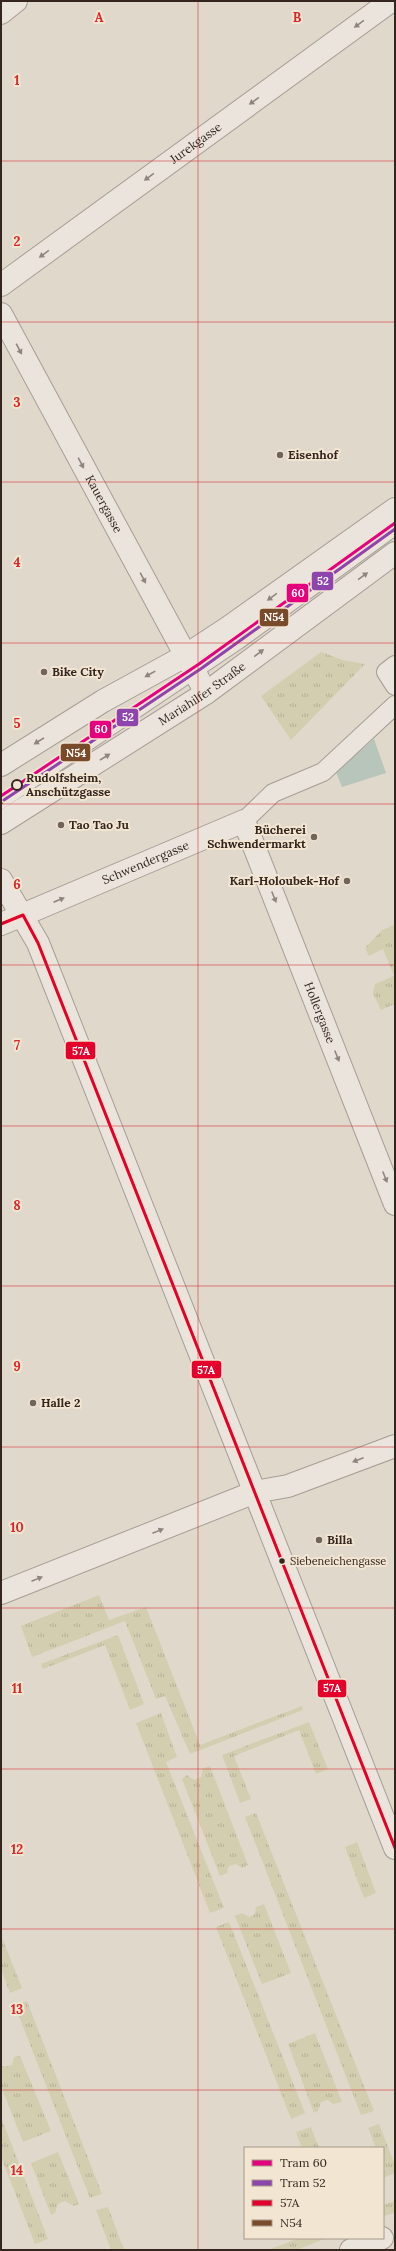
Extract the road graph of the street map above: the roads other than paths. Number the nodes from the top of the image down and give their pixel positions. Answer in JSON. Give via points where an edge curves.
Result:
{"nodes":[{"id":1,"x":16,"y":1,"type":"edge"},
{"id":2,"x":391,"y":1,"type":"edge"},
{"id":3,"x":1,"y":13,"type":"edge"},
{"id":4,"x":1,"y":285,"type":"edge"},
{"id":5,"x":1,"y":314,"type":"edge"},
{"id":6,"x":395,"y":509,"type":"edge"},
{"id":7,"x":395,"y":529,"type":"edge"},
{"id":8,"x":395,"y":553,"type":"edge"},
{"id":9,"x":190,"y":664,"type":"junction"},
{"id":10,"x":395,"y":665,"type":"edge"},
{"id":11,"x":395,"y":686,"type":"edge"},
{"id":12,"x":206,"y":693,"type":"junction"},
{"id":13,"x":395,"y":705,"type":"edge"},
{"id":14,"x":1,"y":765,"type":"edge"},
{"id":15,"x":1,"y":803,"type":"edge"},
{"id":16,"x":244,"y":821,"type":"junction"},
{"id":17,"x":1,"y":823,"type":"edge"},
{"id":18,"x":1,"y":880,"type":"edge"},
{"id":19,"x":23,"y":915,"type":"junction"},
{"id":20,"x":1,"y":924,"type":"edge"},
{"id":21,"x":395,"y":1204,"type":"edge"},
{"id":22,"x":395,"y":1446,"type":"edge"},
{"id":23,"x":256,"y":1492,"type":"junction"},
{"id":24,"x":1,"y":1593,"type":"edge"},
{"id":25,"x":395,"y":1848,"type":"edge"},
{"id":26,"x":395,"y":2233,"type":"edge"},
{"id":27,"x":384,"y":2237,"type":"edge"},
{"id":28,"x":379,"y":2239,"type":"edge"},
{"id":29,"x":351,"y":2250,"type":"edge"}],
"edges":[{"from":1,"to":3,"type":"street"},
{"from":2,"to":4,"type":"street","name":"Jurekgasse","one_way":true},
{"from":5,"to":9,"type":"street","name":"Kauergasse","one_way":true},
{"from":6,"to":9,"type":"street","one_way":true,"via":[[229,627]]},
{"from":7,"to":9,"type":"lane","via":[[240,642]]},
{"from":12,"to":8,"type":"street","name":"Mariahilfer Straße","one_way":true},
{"from":9,"to":12,"type":"street","name":"Kauergasse"},
{"from":9,"to":14,"type":"street","one_way":true,"via":[[103,701]]},
{"from":9,"to":15,"type":"lane"},
{"from":10,"to":11,"type":"street","via":[[386,672]]},
{"from":17,"to":12,"type":"street","name":"Mariahilfer Straße","one_way":true},
{"from":13,"to":16,"type":"street","name":"Schwendergasse","via":[[323,772],[273,793]]},
{"from":19,"to":16,"type":"street","name":"Schwendergasse","one_way":true},
{"from":16,"to":21,"type":"street","name":"Hollergasse","one_way":true},
{"from":18,"to":19,"type":"street"},
{"from":19,"to":20,"type":"street","name":"Schwendergasse"},
{"from":19,"to":23,"type":"street","via":[[41,951]]},
{"from":22,"to":23,"type":"street","one_way":true,"via":[[288,1486]]},
{"from":24,"to":23,"type":"street","one_way":true},
{"from":23,"to":25,"type":"street"},
{"from":26,"to":27,"type":"street"},
{"from":28,"to":29,"type":"street"}]}
